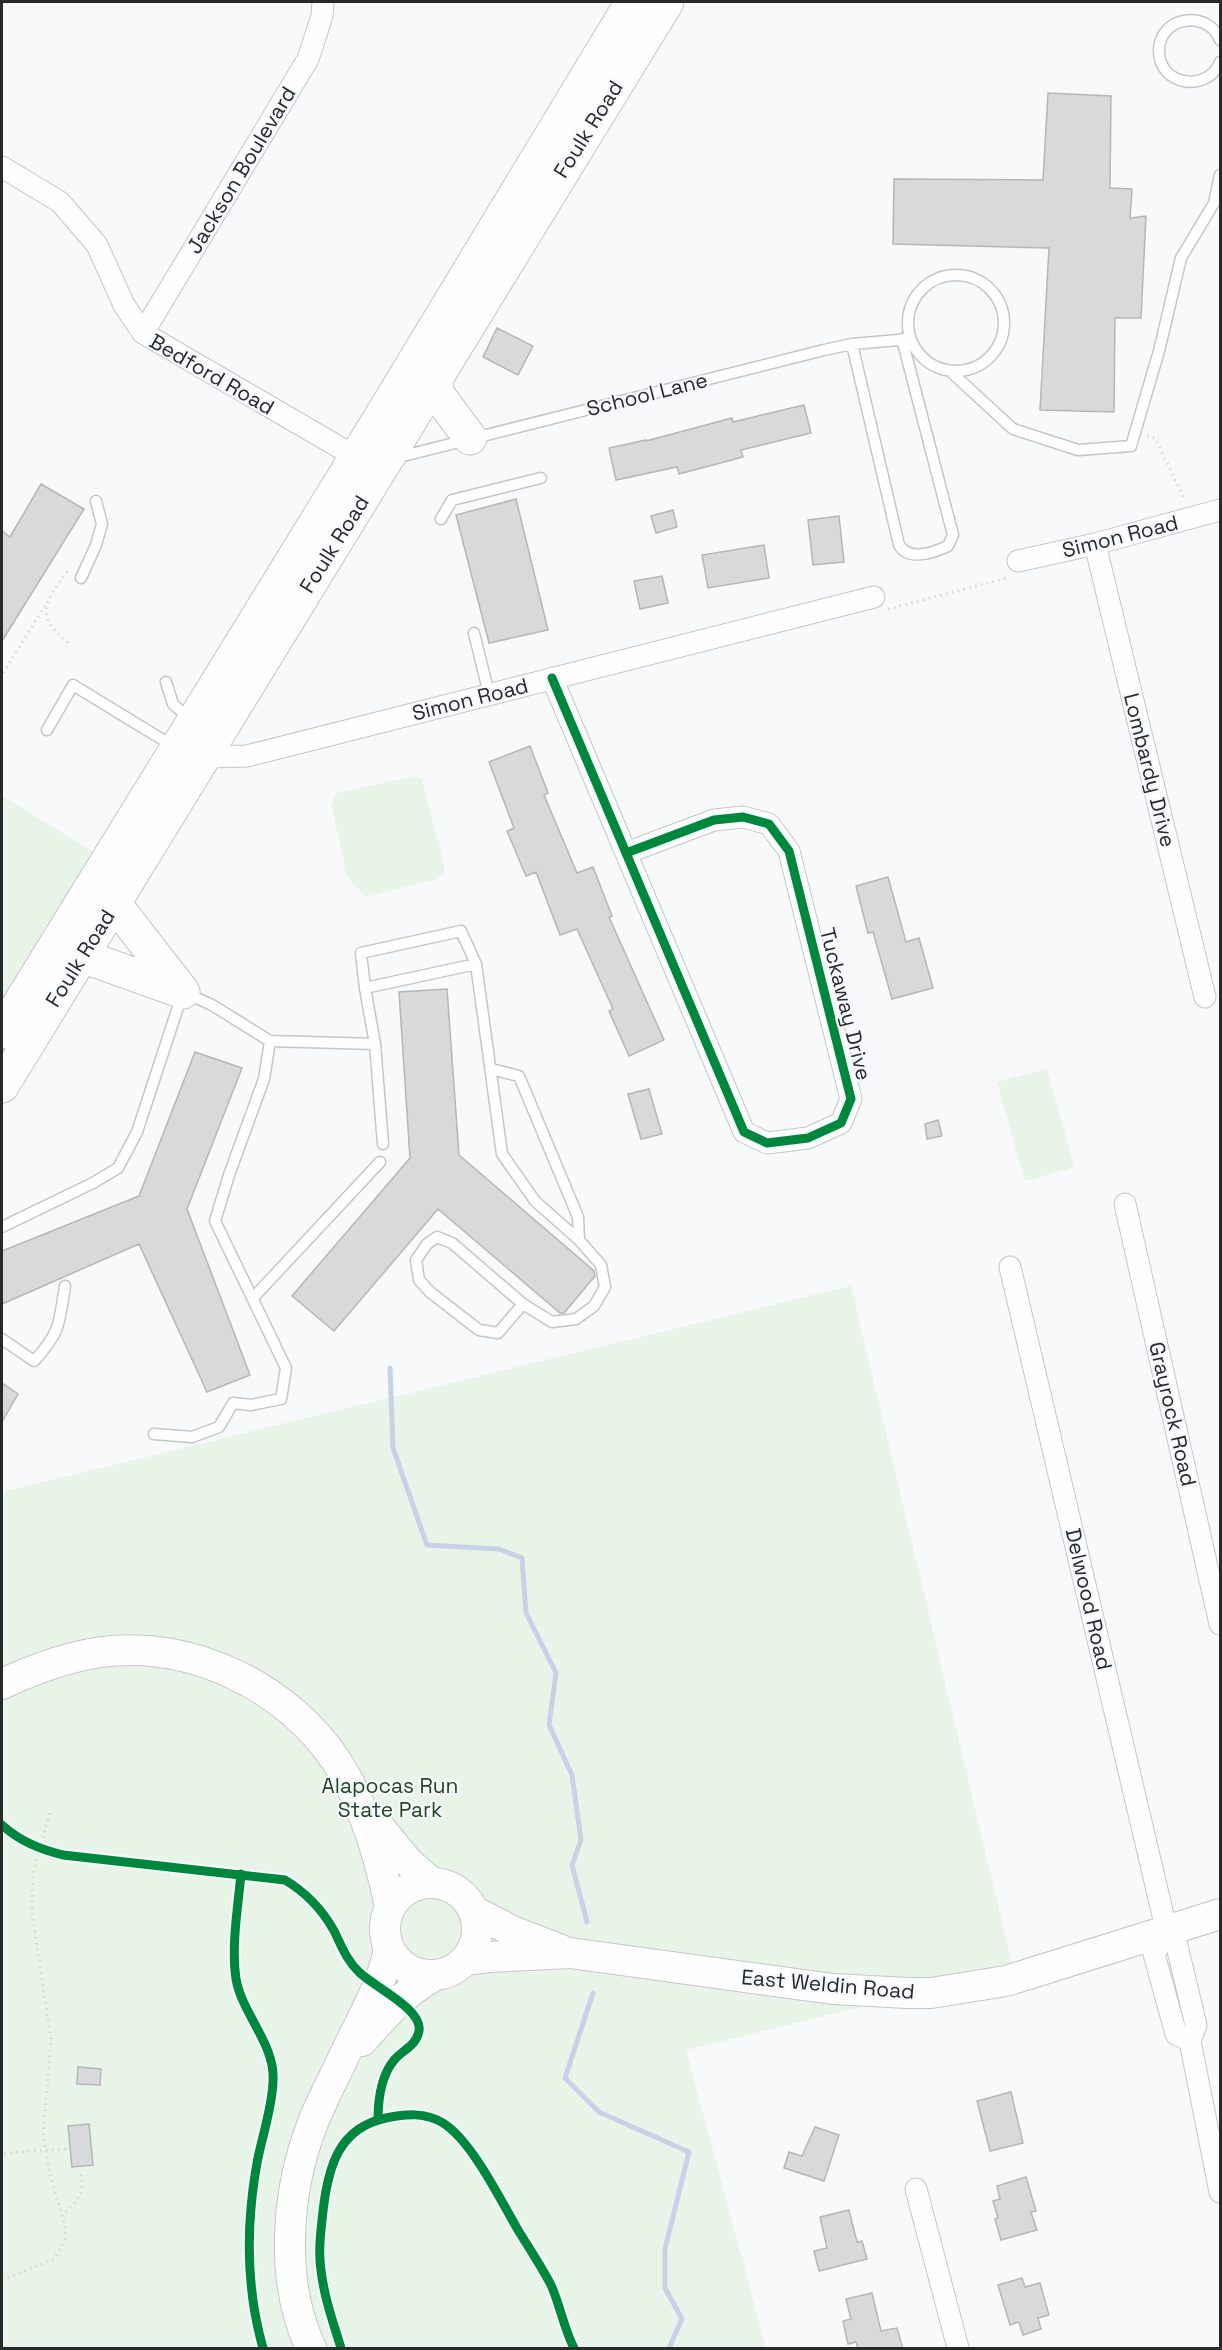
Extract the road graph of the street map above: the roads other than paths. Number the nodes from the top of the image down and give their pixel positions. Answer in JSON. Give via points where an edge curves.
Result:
{"nodes":[{"id":1,"x":323,"y":2,"type":"edge"},
{"id":2,"x":632,"y":2,"type":"edge"},
{"id":3,"x":667,"y":2,"type":"edge"},
{"id":4,"x":1221,"y":40,"type":"edge"},
{"id":5,"x":1221,"y":62,"type":"edge"},
{"id":6,"x":2,"y":167,"type":"edge"},
{"id":7,"x":1221,"y":175,"type":"edge"},
{"id":8,"x":143,"y":333,"type":"junction"},
{"id":9,"x":906,"y":339,"type":"junction"},
{"id":10,"x":852,"y":344,"type":"junction"},
{"id":11,"x":950,"y":371,"type":"junction"},
{"id":12,"x":434,"y":381,"type":"junction"},
{"id":13,"x":470,"y":438,"type":"junction"},
{"id":14,"x":371,"y":459,"type":"junction"},
{"id":15,"x":541,"y":478,"type":"dead end"},
{"id":16,"x":96,"y":501,"type":"dead end"},
{"id":17,"x":1221,"y":510,"type":"edge"},
{"id":18,"x":441,"y":519,"type":"dead end"},
{"id":19,"x":1095,"y":544,"type":"junction"},
{"id":20,"x":1018,"y":561,"type":"road end"},
{"id":21,"x":81,"y":578,"type":"dead end"},
{"id":22,"x":880,"y":603,"type":"road end"},
{"id":23,"x":474,"y":633,"type":"dead end"},
{"id":24,"x":552,"y":678,"type":"junction"},
{"id":25,"x":166,"y":682,"type":"dead end"},
{"id":26,"x":489,"y":694,"type":"junction"},
{"id":27,"x":47,"y":730,"type":"dead end"},
{"id":28,"x":191,"y":742,"type":"junction"},
{"id":29,"x":626,"y":853,"type":"junction"},
{"id":30,"x":114,"y":903,"type":"junction"},
{"id":31,"x":82,"y":956,"type":"junction"},
{"id":32,"x":476,"y":964,"type":"junction"},
{"id":33,"x":365,"y":988,"type":"junction"},
{"id":34,"x":183,"y":992,"type":"junction"},
{"id":35,"x":1206,"y":997,"type":"dead end"},
{"id":36,"x":2,"y":1032,"type":"edge"},
{"id":37,"x":270,"y":1041,"type":"junction"},
{"id":38,"x":375,"y":1044,"type":"junction"},
{"id":39,"x":490,"y":1070,"type":"junction"},
{"id":40,"x":2,"y":1086,"type":"edge"},
{"id":41,"x":383,"y":1144,"type":"dead end"},
{"id":42,"x":380,"y":1162,"type":"dead end"},
{"id":43,"x":1125,"y":1204,"type":"dead end"},
{"id":44,"x":2,"y":1227,"type":"edge"},
{"id":45,"x":579,"y":1240,"type":"junction"},
{"id":46,"x":1010,"y":1266,"type":"dead end"},
{"id":47,"x":65,"y":1286,"type":"dead end"},
{"id":48,"x":253,"y":1298,"type":"junction"},
{"id":49,"x":523,"y":1304,"type":"junction"},
{"id":50,"x":2,"y":1339,"type":"edge"},
{"id":51,"x":154,"y":1434,"type":"dead end"},
{"id":52,"x":1221,"y":1624,"type":"edge"},
{"id":53,"x":2,"y":1684,"type":"edge"},
{"id":54,"x":361,"y":1805,"type":"junction"},
{"id":55,"x":432,"y":1883,"type":"junction"},
{"id":56,"x":390,"y":1906,"type":"junction"},
{"id":57,"x":474,"y":1911,"type":"junction"},
{"id":58,"x":1221,"y":1914,"type":"edge"},
{"id":59,"x":1167,"y":1932,"type":"junction"},
{"id":60,"x":389,"y":1949,"type":"junction"},
{"id":61,"x":570,"y":1953,"type":"junction"},
{"id":62,"x":465,"y":1960,"type":"junction"},
{"id":63,"x":435,"y":1975,"type":"junction"},
{"id":64,"x":340,"y":2065,"type":"junction"},
{"id":65,"x":916,"y":2189,"type":"dead end"},
{"id":66,"x":1221,"y":2192,"type":"edge"},
{"id":67,"x":311,"y":2349,"type":"edge"},
{"id":68,"x":958,"y":2349,"type":"edge"}],
"edges":[{"from":1,"to":8,"type":"street","name":"Jackson Boulevard","via":[[308,59]]},
{"from":2,"to":14,"type":"main road","name":"Foulk Road"},
{"from":3,"to":12,"type":"main road","name":"Foulk Road"},
{"from":4,"to":5,"type":"lane","via":[[1205,23],[1184,20],[1167,31],[1159,50],[1170,75],[1187,83],[1205,80]]},
{"from":6,"to":8,"type":"street","name":"Bedford Road","via":[[60,202],[96,245],[124,305]]},
{"from":7,"to":11,"type":"lane","via":[[1214,203],[1181,258],[1131,446],[1078,450],[1013,429]]},
{"from":8,"to":14,"type":"street","name":"Bedford Road"},
{"from":9,"to":10,"type":"lane","name":"School Lane"},
{"from":9,"to":10,"type":"lane","via":[[953,535],[948,546],[915,555],[902,550],[895,529]]},
{"from":9,"to":11,"type":"lane","via":[[934,366]]},
{"from":9,"to":11,"type":"lane","via":[[911,303],[935,279],[958,274],[990,287],[1005,315],[1000,346],[990,359],[972,369]]},
{"from":10,"to":13,"type":"lane","name":"School Lane"},
{"from":12,"to":13,"type":"main road","via":[[439,396]]},
{"from":12,"to":14,"type":"main road","name":"Foulk Road"},
{"from":13,"to":14,"type":"lane","name":"School Lane"},
{"from":14,"to":28,"type":"main road","name":"Foulk Road"},
{"from":15,"to":18,"type":"lane","via":[[452,500]]},
{"from":16,"to":21,"type":"lane","via":[[102,524]]},
{"from":17,"to":19,"type":"street","name":"Simon Road"},
{"from":19,"to":20,"type":"street","name":"Simon Road"},
{"from":19,"to":35,"type":"street","name":"Lombardy Drive"},
{"from":22,"to":24,"type":"street","name":"Simon Road"},
{"from":23,"to":26,"type":"lane"},
{"from":24,"to":26,"type":"street","name":"Simon Road"},
{"from":24,"to":29,"type":"street","name":"Tuckaway Drive"},
{"from":25,"to":28,"type":"lane"},
{"from":26,"to":28,"type":"street","name":"Simon Road","via":[[247,756]]},
{"from":27,"to":28,"type":"lane","via":[[73,685]]},
{"from":28,"to":30,"type":"main road","name":"Foulk Road"},
{"from":28,"to":36,"type":"main road","name":"Foulk Road"},
{"from":29,"to":29,"type":"street","name":"Tuckaway Drive","via":[[744,1132],[767,1143],[808,1138],[841,1123],[851,1100],[789,851],[769,824],[743,817],[714,820]]},
{"from":30,"to":31,"type":"main road","name":"Foulk Road"},
{"from":30,"to":34,"type":"main road"},
{"from":31,"to":34,"type":"main road"},
{"from":31,"to":40,"type":"main road","name":"Foulk Road"},
{"from":32,"to":33,"type":"lane"},
{"from":32,"to":33,"type":"lane","via":[[461,931],[360,953]]},
{"from":32,"to":39,"type":"lane"},
{"from":33,"to":38,"type":"lane"},
{"from":34,"to":37,"type":"lane"},
{"from":34,"to":44,"type":"lane","via":[[137,1132],[118,1168]]},
{"from":37,"to":38,"type":"lane"},
{"from":37,"to":48,"type":"lane","via":[[264,1080],[215,1221]]},
{"from":38,"to":41,"type":"lane"},
{"from":39,"to":45,"type":"lane","via":[[502,1154],[535,1201]]},
{"from":39,"to":45,"type":"lane","via":[[519,1076],[578,1217]]},
{"from":42,"to":48,"type":"lane"},
{"from":43,"to":52,"type":"street","name":"Grayrock Road"},
{"from":45,"to":49,"type":"lane","via":[[600,1265],[605,1287],[594,1306],[576,1319],[552,1322]]},
{"from":46,"to":59,"type":"street","name":"Delwood Road"},
{"from":47,"to":50,"type":"lane","via":[[60,1323],[52,1341],[34,1360]]},
{"from":48,"to":51,"type":"lane","via":[[286,1368],[281,1399],[251,1405],[233,1403],[219,1427],[192,1437]]},
{"from":49,"to":49,"type":"lane","via":[[452,1243],[436,1237],[416,1260],[418,1280],[479,1330],[498,1333]]},
{"from":53,"to":54,"type":"street","via":[[68,1659],[102,1652],[139,1651],[207,1664],[247,1680],[307,1725],[336,1761]]},
{"from":54,"to":55,"type":"street","via":[[408,1862]]},
{"from":54,"to":56,"type":"street"},
{"from":55,"to":56,"type":"street","via":[[404,1891]]},
{"from":55,"to":57,"type":"street","via":[[456,1890]]},
{"from":56,"to":60,"type":"street","via":[[384,1929]]},
{"from":57,"to":61,"type":"street","name":"East Weldin Road","via":[[512,1931]]},
{"from":57,"to":62,"type":"street","via":[[476,1939]]},
{"from":58,"to":59,"type":"street","name":"East Weldin Road"},
{"from":59,"to":61,"type":"street","name":"East Weldin Road","via":[[1006,1980],[907,1994],[833,1989]]},
{"from":59,"to":66,"type":"street","name":"Delwood Road","via":[[1176,1942],[1196,2025],[1190,2041]]},
{"from":60,"to":63,"type":"street","via":[[407,1969]]},
{"from":60,"to":64,"type":"street","via":[[385,1967]]},
{"from":61,"to":62,"type":"street","name":"East Weldin Road"},
{"from":62,"to":63,"type":"street","via":[[450,1971]]},
{"from":63,"to":64,"type":"street","via":[[398,2001]]},
{"from":64,"to":67,"type":"street","via":[[305,2145],[293,2205],[292,2274],[303,2331]]},
{"from":65,"to":68,"type":"street"}]}
